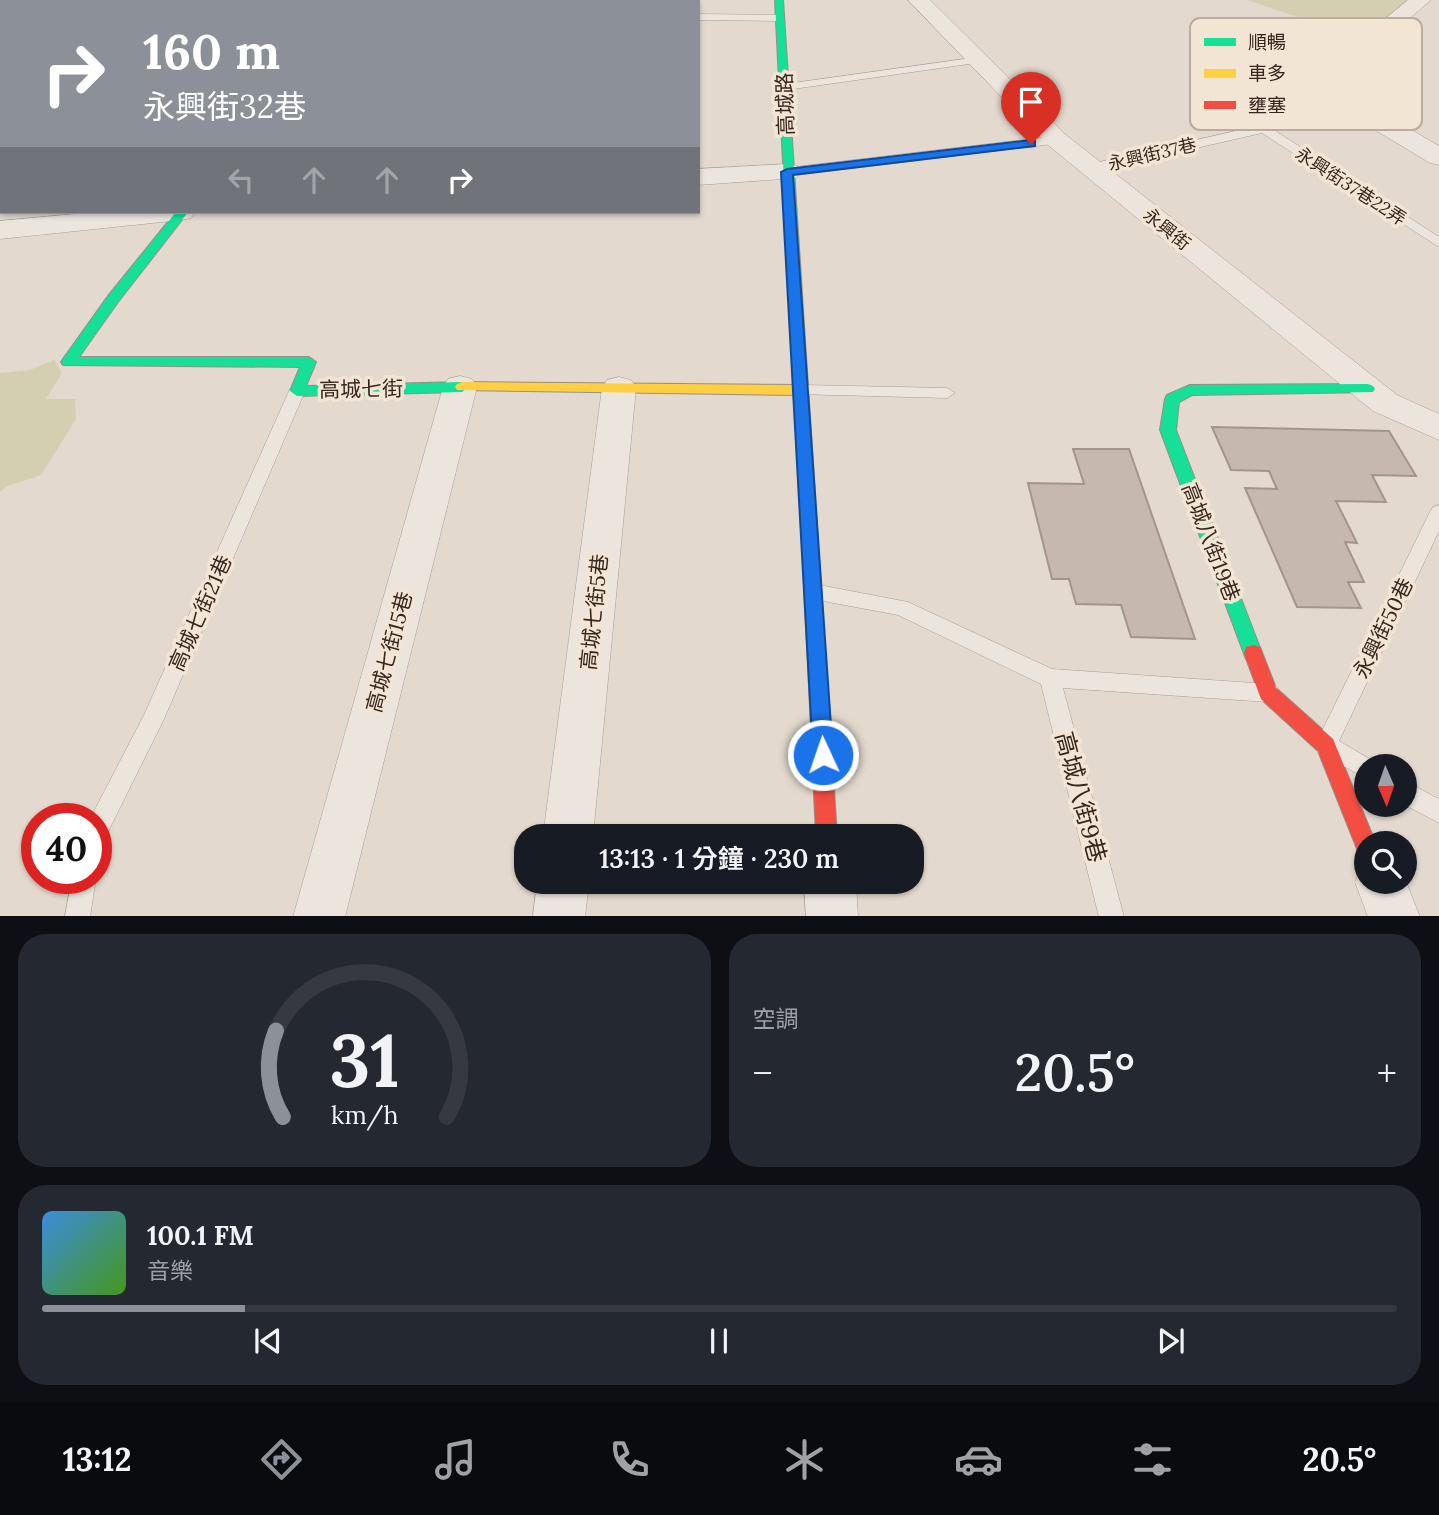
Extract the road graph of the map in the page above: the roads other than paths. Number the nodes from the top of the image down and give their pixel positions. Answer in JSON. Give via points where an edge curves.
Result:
{"nodes":[{"id":1,"x":779,"y":0,"type":"edge"},
{"id":2,"x":918,"y":0,"type":"edge"},
{"id":3,"x":1422,"y":0,"type":"edge"},
{"id":4,"x":700,"y":17,"type":"edge"},
{"id":5,"x":779,"y":18,"type":"junction"},
{"id":6,"x":1400,"y":18,"type":"edge"},
{"id":7,"x":979,"y":61,"type":"junction"},
{"id":8,"x":786,"y":87,"type":"junction"},
{"id":9,"x":1254,"y":130,"type":"edge"},
{"id":10,"x":1266,"y":130,"type":"edge"},
{"id":11,"x":1394,"y":130,"type":"edge"},
{"id":12,"x":1058,"y":140,"type":"junction"},
{"id":13,"x":1439,"y":156,"type":"edge"},
{"id":14,"x":1091,"y":168,"type":"junction"},
{"id":15,"x":787,"y":172,"type":"junction"},
{"id":16,"x":700,"y":177,"type":"edge"},
{"id":17,"x":145,"y":214,"type":"edge"},
{"id":18,"x":179,"y":214,"type":"edge"},
{"id":19,"x":0,"y":230,"type":"edge"},
{"id":20,"x":1439,"y":243,"type":"edge"},
{"id":21,"x":460,"y":387,"type":"junction"},
{"id":22,"x":619,"y":388,"type":"junction"},
{"id":23,"x":1368,"y":389,"type":"junction"},
{"id":24,"x":802,"y":390,"type":"junction"},
{"id":25,"x":297,"y":391,"type":"junction"},
{"id":26,"x":947,"y":393,"type":"dead end"},
{"id":27,"x":1439,"y":428,"type":"edge"},
{"id":28,"x":1439,"y":512,"type":"edge"},
{"id":29,"x":814,"y":592,"type":"junction"},
{"id":30,"x":1050,"y":678,"type":"junction"},
{"id":31,"x":1268,"y":693,"type":"junction"},
{"id":32,"x":1326,"y":745,"type":"junction"},
{"id":33,"x":1354,"y":761,"type":"edge"},
{"id":34,"x":1418,"y":800,"type":"edge"},
{"id":35,"x":111,"y":803,"type":"edge"},
{"id":36,"x":1439,"y":812,"type":"edge"},
{"id":37,"x":569,"y":824,"type":"edge"},
{"id":38,"x":826,"y":824,"type":"edge"},
{"id":39,"x":1361,"y":831,"type":"edge"},
{"id":40,"x":81,"y":894,"type":"edge"},
{"id":41,"x":562,"y":894,"type":"edge"},
{"id":42,"x":831,"y":894,"type":"edge"},
{"id":43,"x":1386,"y":894,"type":"edge"},
{"id":44,"x":77,"y":916,"type":"edge"},
{"id":45,"x":318,"y":916,"type":"edge"},
{"id":46,"x":559,"y":916,"type":"edge"},
{"id":47,"x":832,"y":916,"type":"edge"},
{"id":48,"x":1112,"y":916,"type":"edge"},
{"id":49,"x":1394,"y":916,"type":"edge"}],
"edges":[{"from":1,"to":5,"type":"street","name":"高城路"},
{"from":2,"to":7,"type":"street","name":"永興街"},
{"from":3,"to":6,"type":"street"},
{"from":4,"to":5,"type":"lane"},
{"from":5,"to":8,"type":"street","name":"高城路"},
{"from":7,"to":8,"type":"lane"},
{"from":7,"to":12,"type":"street","name":"永興街"},
{"from":8,"to":15,"type":"street","name":"高城路"},
{"from":9,"to":14,"type":"lane","name":"永興街37巷"},
{"from":10,"to":20,"type":"lane","name":"永興街37巷22弄"},
{"from":11,"to":13,"type":"street"},
{"from":12,"to":14,"type":"street","name":"永興街"},
{"from":12,"to":15,"type":"lane"},
{"from":14,"to":23,"type":"street","name":"永興街"},
{"from":15,"to":16,"type":"street"},
{"from":15,"to":24,"type":"street","name":"高城路"},
{"from":17,"to":19,"type":"street"},
{"from":18,"to":25,"type":"street","name":"高城七街","via":[[68,362],[310,362]]},
{"from":21,"to":22,"type":"street","name":"高城七街"},
{"from":21,"to":25,"type":"street","name":"高城七街"},
{"from":21,"to":45,"type":"street","name":"高城七街15巷"},
{"from":22,"to":24,"type":"street","name":"高城七街"},
{"from":22,"to":37,"type":"street","name":"高城七街5巷"},
{"from":23,"to":27,"type":"street","name":"永興街","via":[[1385,403]]},
{"from":23,"to":31,"type":"street","name":"高城八街19巷","via":[[1190,390],[1172,399],[1168,430]]},
{"from":24,"to":26,"type":"lane"},
{"from":24,"to":29,"type":"street","name":"高城路"},
{"from":25,"to":35,"type":"lane","name":"高城七街21巷","via":[[153,719]]},
{"from":28,"to":32,"type":"lane","name":"永興街50巷"},
{"from":29,"to":30,"type":"lane","via":[[901,608]]},
{"from":29,"to":38,"type":"street","name":"高城路"},
{"from":30,"to":31,"type":"lane"},
{"from":30,"to":48,"type":"lane","name":"高城八街9巷"},
{"from":31,"to":32,"type":"street","name":"高城八街19巷"},
{"from":32,"to":33,"type":"lane"},
{"from":32,"to":39,"type":"street","name":"高城八街19巷"},
{"from":34,"to":36,"type":"lane"},
{"from":40,"to":44,"type":"lane"},
{"from":41,"to":46,"type":"street"},
{"from":42,"to":47,"type":"street"},
{"from":43,"to":49,"type":"street"}]}
